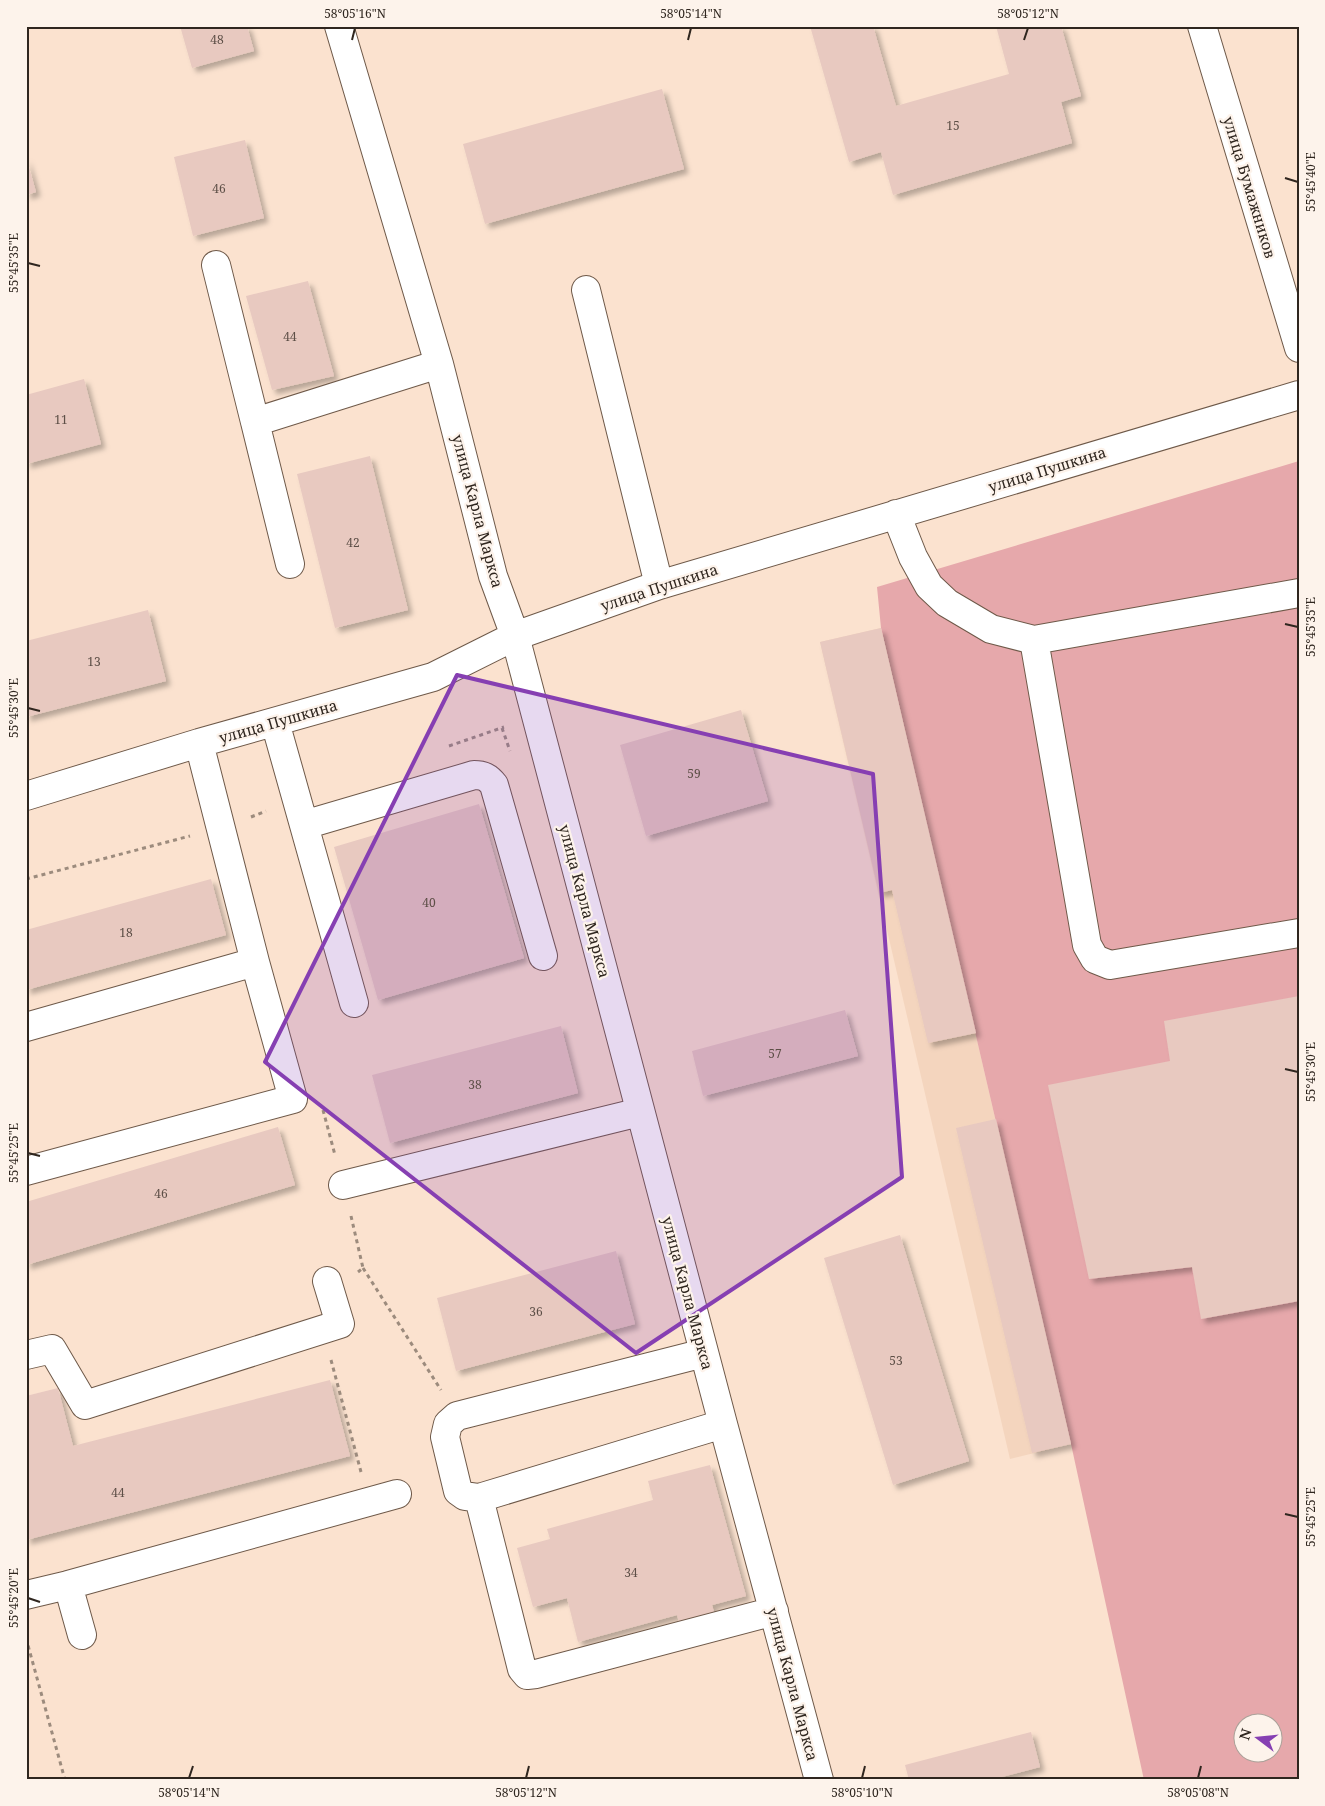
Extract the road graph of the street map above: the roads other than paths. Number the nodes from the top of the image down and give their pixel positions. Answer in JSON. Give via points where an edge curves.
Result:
{"nodes":[{"id":1,"x":339,"y":26,"type":"edge"},
{"id":2,"x":1202,"y":26,"type":"edge"},
{"id":3,"x":216,"y":265,"type":"dead end"},
{"id":4,"x":586,"y":290,"type":"dead end"},
{"id":5,"x":1299,"y":348,"type":"edge"},
{"id":6,"x":440,"y":364,"type":"junction"},
{"id":7,"x":1299,"y":395,"type":"edge"},
{"id":8,"x":255,"y":422,"type":"junction"},
{"id":9,"x":896,"y":514,"type":"junction"},
{"id":10,"x":290,"y":564,"type":"dead end"},
{"id":11,"x":660,"y":585,"type":"junction"},
{"id":12,"x":1299,"y":593,"type":"edge"},
{"id":13,"x":514,"y":636,"type":"junction"},
{"id":14,"x":1034,"y":640,"type":"junction"},
{"id":15,"x":275,"y":722,"type":"junction"},
{"id":16,"x":199,"y":743,"type":"junction"},
{"id":17,"x":26,"y":796,"type":"edge"},
{"id":18,"x":304,"y":825,"type":"junction"},
{"id":19,"x":1299,"y":932,"type":"edge"},
{"id":20,"x":543,"y":956,"type":"dead end"},
{"id":21,"x":255,"y":962,"type":"junction"},
{"id":22,"x":354,"y":1003,"type":"dead end"},
{"id":23,"x":26,"y":1027,"type":"edge"},
{"id":24,"x":640,"y":1112,"type":"junction"},
{"id":25,"x":26,"y":1171,"type":"edge"},
{"id":26,"x":343,"y":1185,"type":"dead end"},
{"id":27,"x":327,"y":1281,"type":"dead end"},
{"id":28,"x":704,"y":1352,"type":"junction"},
{"id":29,"x":26,"y":1355,"type":"edge"},
{"id":30,"x":723,"y":1424,"type":"junction"},
{"id":31,"x":397,"y":1494,"type":"dead end"},
{"id":32,"x":479,"y":1498,"type":"junction"},
{"id":33,"x":68,"y":1585,"type":"junction"},
{"id":34,"x":26,"y":1595,"type":"edge"},
{"id":35,"x":774,"y":1612,"type":"junction"},
{"id":36,"x":82,"y":1635,"type":"dead end"},
{"id":37,"x":819,"y":1780,"type":"edge"}],
"edges":[{"from":1,"to":6,"type":"street","name":"улица Карла Маркса"},
{"from":2,"to":5,"type":"street","name":"улица Бумажников"},
{"from":3,"to":8,"type":"street"},
{"from":4,"to":11,"type":"street"},
{"from":6,"to":8,"type":"street"},
{"from":6,"to":13,"type":"street","name":"улица Карла Маркса","via":[[493,576]]},
{"from":7,"to":9,"type":"street","name":"улица Пушкина"},
{"from":8,"to":10,"type":"street"},
{"from":9,"to":11,"type":"street","name":"улица Пушкина"},
{"from":9,"to":14,"type":"street","via":[[929,586],[947,603],[991,630]]},
{"from":11,"to":13,"type":"street","name":"улица Пушкина"},
{"from":12,"to":14,"type":"street"},
{"from":13,"to":15,"type":"street","name":"улица Пушкина","via":[[433,677]]},
{"from":13,"to":24,"type":"street","name":"улица Карла Маркса"},
{"from":14,"to":19,"type":"street","via":[[1087,945],[1095,959],[1110,965]]},
{"from":15,"to":16,"type":"street","name":"улица Пушкина"},
{"from":15,"to":18,"type":"street"},
{"from":16,"to":17,"type":"street","name":"улица Пушкина"},
{"from":16,"to":21,"type":"street"},
{"from":18,"to":20,"type":"street","via":[[474,775],[490,779]]},
{"from":18,"to":22,"type":"street"},
{"from":21,"to":23,"type":"street"},
{"from":21,"to":25,"type":"street","via":[[293,1099]]},
{"from":24,"to":26,"type":"street"},
{"from":24,"to":28,"type":"street","name":"улица Карла Маркса"},
{"from":27,"to":29,"type":"street","via":[[340,1324],[85,1405],[52,1349]]},
{"from":28,"to":30,"type":"street","name":"улица Карла Маркса"},
{"from":28,"to":32,"type":"street","via":[[457,1416],[448,1424],[445,1437],[458,1491],[465,1496]]},
{"from":30,"to":32,"type":"street"},
{"from":30,"to":35,"type":"street","name":"улица Карла Маркса"},
{"from":31,"to":33,"type":"street"},
{"from":32,"to":35,"type":"street","via":[[522,1669],[527,1675]]},
{"from":33,"to":34,"type":"street"},
{"from":33,"to":36,"type":"street"},
{"from":35,"to":37,"type":"street","name":"улица Карла Маркса"}]}
